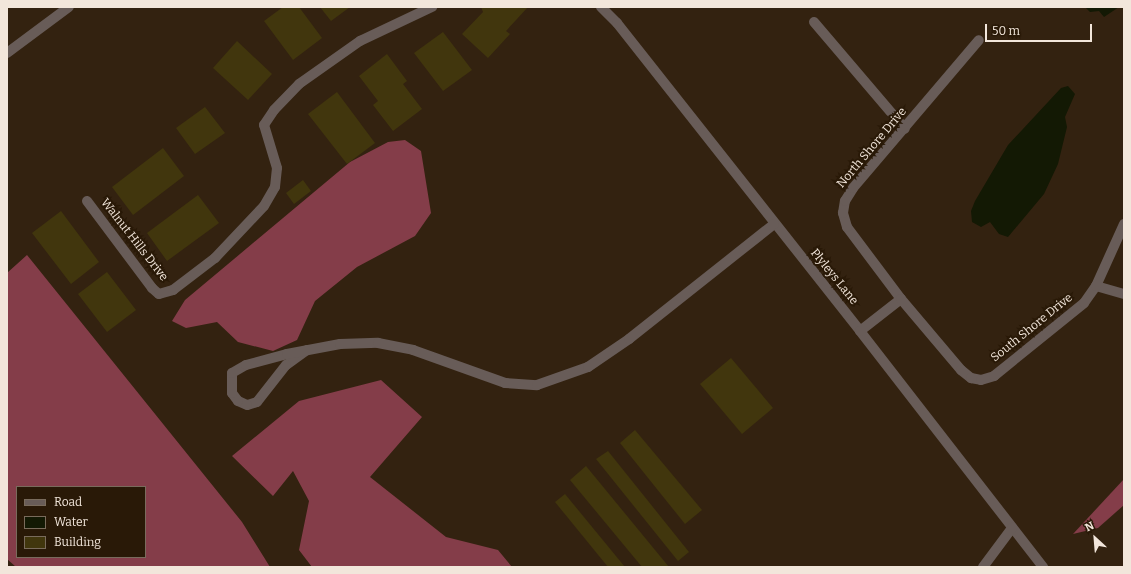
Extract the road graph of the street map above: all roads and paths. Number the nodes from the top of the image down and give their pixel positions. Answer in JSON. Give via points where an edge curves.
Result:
{"nodes":[{"id":1,"x":68,"y":7,"type":"edge"},
{"id":2,"x":432,"y":7,"type":"edge"},
{"id":3,"x":601,"y":7,"type":"edge"},
{"id":4,"x":814,"y":22,"type":"dead end"},
{"id":5,"x":979,"y":40,"type":"dead end"},
{"id":6,"x":7,"y":53,"type":"edge"},
{"id":7,"x":905,"y":129,"type":"junction"},
{"id":8,"x":87,"y":201,"type":"dead end"},
{"id":9,"x":774,"y":224,"type":"junction"},
{"id":10,"x":1124,"y":224,"type":"edge"},
{"id":11,"x":1096,"y":286,"type":"junction"},
{"id":12,"x":1124,"y":294,"type":"edge"},
{"id":13,"x":901,"y":299,"type":"junction"},
{"id":14,"x":860,"y":331,"type":"junction"},
{"id":15,"x":307,"y":350,"type":"junction"},
{"id":16,"x":1012,"y":528,"type":"junction"},
{"id":17,"x":983,"y":567,"type":"edge"},
{"id":18,"x":1043,"y":567,"type":"edge"}],
"edges":[{"from":1,"to":6,"type":"street"},
{"from":2,"to":8,"type":"street","name":"Walnut Hills Drive","via":[[360,41],[299,84],[274,110],[264,124],[277,168],[275,187],[264,206],[215,258],[174,290],[159,294],[152,288]]},
{"from":3,"to":9,"type":"street","name":"Plyleys Lane","via":[[617,23]]},
{"from":4,"to":7,"type":"street"},
{"from":5,"to":7,"type":"street","name":"North Shore Drive"},
{"from":7,"to":13,"type":"street","name":"North Shore Drive","via":[[853,188],[843,213],[854,238]]},
{"from":9,"to":14,"type":"street","name":"Plyleys Lane"},
{"from":9,"to":15,"type":"street","via":[[629,339],[588,367],[544,383],[505,383],[413,350],[378,343],[340,344]]},
{"from":10,"to":11,"type":"street","name":"South Shore Drive"},
{"from":11,"to":12,"type":"street"},
{"from":11,"to":13,"type":"street","name":"South Shore Drive","via":[[1084,303],[994,376],[981,380],[971,378],[962,370]]},
{"from":13,"to":14,"type":"street"},
{"from":14,"to":16,"type":"street","name":"Plyleys Lane"},
{"from":15,"to":15,"type":"street","via":[[246,365],[236,370],[232,373],[230,383],[232,393],[238,401],[247,405],[257,402],[286,365]]},
{"from":16,"to":17,"type":"street"},
{"from":16,"to":18,"type":"street","name":"Plyleys Lane"}]}
